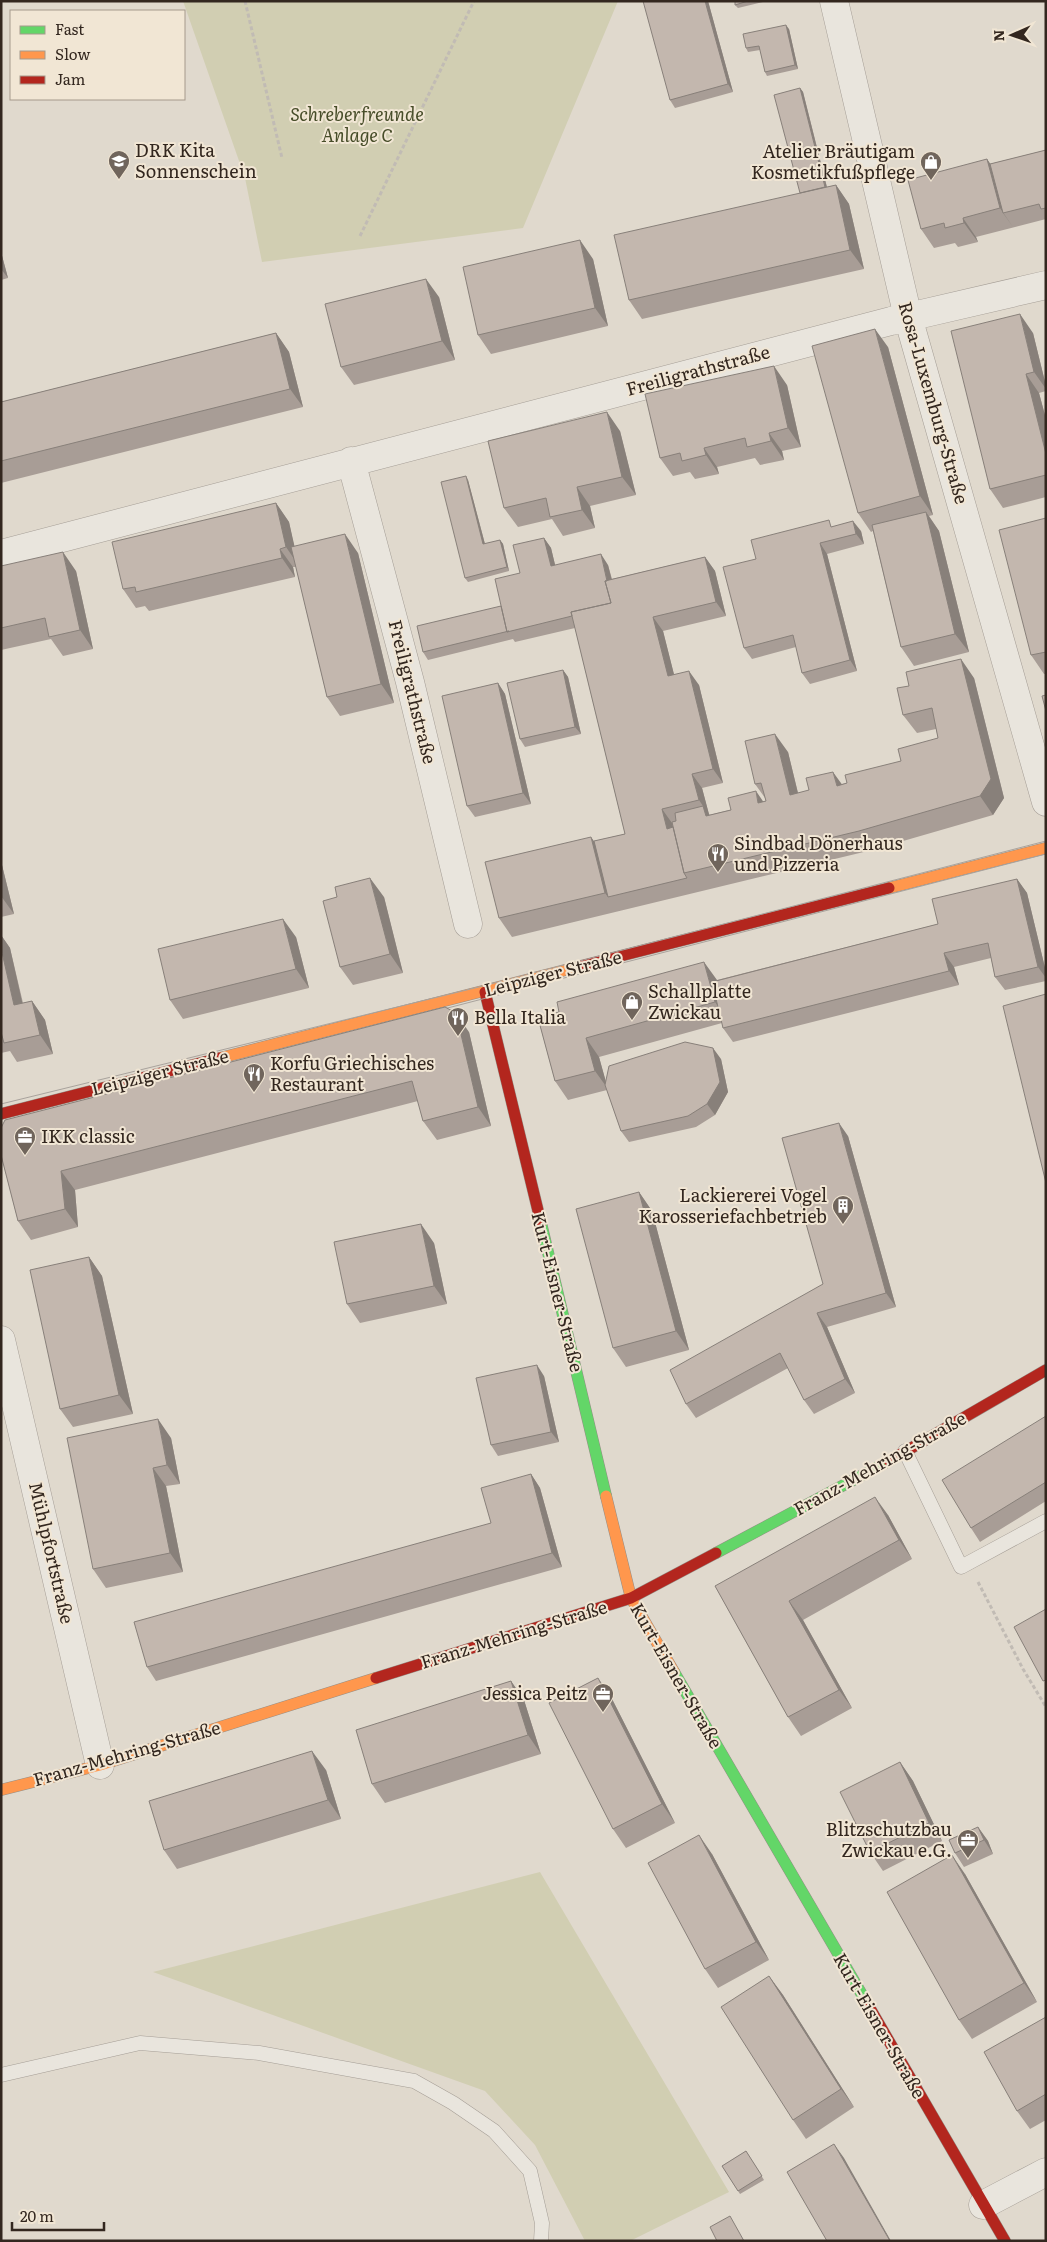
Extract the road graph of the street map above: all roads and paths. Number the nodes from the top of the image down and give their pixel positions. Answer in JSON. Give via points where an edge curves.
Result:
{"nodes":[{"id":1,"x":245,"y":1,"type":"edge"},
{"id":2,"x":474,"y":1,"type":"edge"},
{"id":3,"x":834,"y":1,"type":"edge"},
{"id":4,"x":282,"y":158,"type":"dead end"},
{"id":5,"x":360,"y":236,"type":"dead end"},
{"id":6,"x":1046,"y":285,"type":"edge"},
{"id":7,"x":908,"y":317,"type":"junction"},
{"id":8,"x":351,"y":461,"type":"junction"},
{"id":9,"x":1,"y":554,"type":"edge"},
{"id":10,"x":1046,"y":802,"type":"edge"},
{"id":11,"x":1046,"y":848,"type":"edge"},
{"id":12,"x":468,"y":924,"type":"dead end"},
{"id":13,"x":485,"y":992,"type":"junction"},
{"id":14,"x":1,"y":1114,"type":"edge"},
{"id":15,"x":1,"y":1340,"type":"edge"},
{"id":16,"x":1046,"y":1370,"type":"edge"},
{"id":17,"x":905,"y":1451,"type":"junction"},
{"id":18,"x":1046,"y":1521,"type":"edge"},
{"id":19,"x":961,"y":1567,"type":"junction"},
{"id":20,"x":631,"y":1598,"type":"junction"},
{"id":21,"x":1046,"y":1707,"type":"edge"},
{"id":22,"x":100,"y":1765,"type":"junction"},
{"id":23,"x":1,"y":1790,"type":"edge"},
{"id":24,"x":1,"y":2075,"type":"edge"},
{"id":25,"x":1046,"y":2172,"type":"edge"},
{"id":26,"x":983,"y":2205,"type":"junction"},
{"id":27,"x":541,"y":2241,"type":"edge"},
{"id":28,"x":1004,"y":2241,"type":"edge"}],
"edges":[{"from":1,"to":4,"type":"path"},
{"from":2,"to":5,"type":"path"},
{"from":3,"to":7,"type":"street","name":"Rosa-Luxemburg-Straße"},
{"from":6,"to":7,"type":"street","name":"Freiligrathstraße"},
{"from":7,"to":8,"type":"street","name":"Freiligrathstraße"},
{"from":7,"to":10,"type":"street","name":"Rosa-Luxemburg-Straße"},
{"from":8,"to":9,"type":"street","name":"Freiligrathstraße"},
{"from":8,"to":12,"type":"street","name":"Freiligrathstraße","via":[[410,682]]},
{"from":11,"to":13,"type":"street","name":"Leipziger Straße"},
{"from":13,"to":14,"type":"street","name":"Leipziger Straße"},
{"from":13,"to":20,"type":"street","name":"Kurt-Eisner-Straße"},
{"from":15,"to":22,"type":"street","name":"Mühlpfortstraße"},
{"from":16,"to":17,"type":"street","name":"Franz-Mehring-Straße"},
{"from":17,"to":19,"type":"lane"},
{"from":17,"to":20,"type":"street","name":"Franz-Mehring-Straße"},
{"from":18,"to":19,"type":"lane"},
{"from":19,"to":21,"type":"path","via":[[977,1580]]},
{"from":20,"to":22,"type":"street","name":"Franz-Mehring-Straße"},
{"from":20,"to":26,"type":"street","name":"Kurt-Eisner-Straße"},
{"from":22,"to":23,"type":"street","name":"Franz-Mehring-Straße"},
{"from":24,"to":27,"type":"lane","via":[[140,2043],[259,2053],[414,2081],[494,2131],[530,2171],[542,2223]]},
{"from":25,"to":26,"type":"street"},
{"from":26,"to":28,"type":"street","name":"Kurt-Eisner-Straße"}]}
